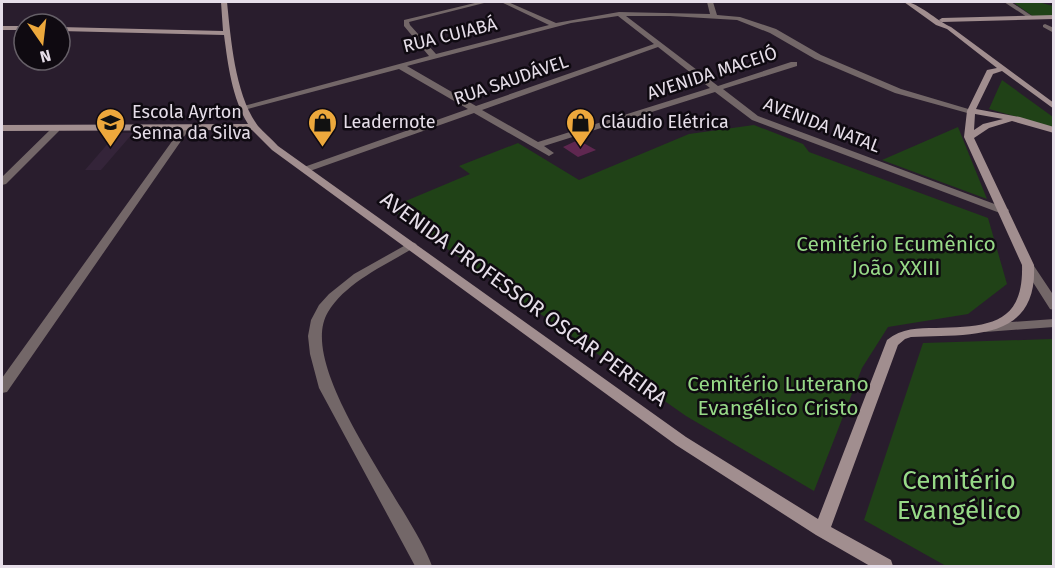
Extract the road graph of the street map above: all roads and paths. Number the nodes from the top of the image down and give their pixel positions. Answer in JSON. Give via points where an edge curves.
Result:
{"nodes":[{"id":1,"x":224,"y":2,"type":"edge"},
{"id":2,"x":485,"y":2,"type":"edge"},
{"id":3,"x":504,"y":2,"type":"edge"},
{"id":4,"x":710,"y":2,"type":"edge"},
{"id":5,"x":907,"y":2,"type":"edge"},
{"id":6,"x":917,"y":2,"type":"edge"},
{"id":7,"x":1007,"y":2,"type":"edge"},
{"id":8,"x":619,"y":14,"type":"junction"},
{"id":9,"x":714,"y":15,"type":"junction"},
{"id":10,"x":1032,"y":18,"type":"junction"},
{"id":11,"x":1053,"y":18,"type":"edge"},
{"id":12,"x":942,"y":20,"type":"junction"},
{"id":13,"x":555,"y":25,"type":"junction"},
{"id":14,"x":1049,"y":26,"type":"edge"},
{"id":15,"x":949,"y":28,"type":"junction"},
{"id":16,"x":72,"y":29,"type":"edge"},
{"id":17,"x":1053,"y":31,"type":"edge"},
{"id":18,"x":227,"y":33,"type":"junction"},
{"id":19,"x":658,"y":45,"type":"junction"},
{"id":20,"x":433,"y":56,"type":"junction"},
{"id":21,"x":794,"y":64,"type":"dead end"},
{"id":22,"x":399,"y":65,"type":"junction"},
{"id":23,"x":1002,"y":69,"type":"junction"},
{"id":24,"x":717,"y":90,"type":"junction"},
{"id":25,"x":244,"y":106,"type":"junction"},
{"id":26,"x":1053,"y":107,"type":"edge"},
{"id":27,"x":474,"y":110,"type":"junction"},
{"id":28,"x":971,"y":111,"type":"junction"},
{"id":29,"x":1020,"y":120,"type":"junction"},
{"id":30,"x":254,"y":127,"type":"junction"},
{"id":31,"x":2,"y":128,"type":"edge"},
{"id":32,"x":186,"y":128,"type":"junction"},
{"id":33,"x":57,"y":129,"type":"junction"},
{"id":34,"x":1053,"y":130,"type":"edge"},
{"id":35,"x":969,"y":137,"type":"junction"},
{"id":36,"x":537,"y":146,"type":"junction"},
{"id":37,"x":549,"y":153,"type":"dead end"},
{"id":38,"x":307,"y":170,"type":"junction"},
{"id":39,"x":2,"y":182,"type":"edge"},
{"id":40,"x":1004,"y":211,"type":"junction"},
{"id":41,"x":411,"y":245,"type":"junction"},
{"id":42,"x":1028,"y":265,"type":"junction"},
{"id":43,"x":1053,"y":306,"type":"edge"},
{"id":44,"x":1053,"y":323,"type":"edge"},
{"id":45,"x":984,"y":328,"type":"junction"},
{"id":46,"x":2,"y":388,"type":"edge"},
{"id":47,"x":822,"y":530,"type":"junction"},
{"id":48,"x":423,"y":567,"type":"edge"},
{"id":49,"x":885,"y":567,"type":"edge"}],
"edges":[{"from":1,"to":18,"type":"street","name":"AVENIDA PROFESSOR OSCAR PEREIRA"},
{"from":2,"to":20,"type":"street","via":[[406,21]]},
{"from":3,"to":13,"type":"street"},
{"from":4,"to":9,"type":"street"},
{"from":5,"to":15,"type":"street"},
{"from":6,"to":12,"type":"street"},
{"from":7,"to":10,"type":"street"},
{"from":8,"to":9,"type":"street","name":"RUA CUIABÁ"},
{"from":8,"to":13,"type":"street","name":"RUA CUIABÁ"},
{"from":8,"to":19,"type":"street","name":"AVENIDA NATAL"},
{"from":9,"to":28,"type":"street","name":"RUA CUIABÁ","via":[[757,24],[818,57],[898,91]]},
{"from":10,"to":11,"type":"street"},
{"from":10,"to":12,"type":"street"},
{"from":12,"to":15,"type":"street"},
{"from":13,"to":20,"type":"street","name":"RUA CUIABÁ"},
{"from":14,"to":15,"type":"street"},
{"from":14,"to":17,"type":"street"},
{"from":15,"to":23,"type":"street"},
{"from":16,"to":18,"type":"street"},
{"from":18,"to":25,"type":"street","name":"AVENIDA PROFESSOR OSCAR PEREIRA"},
{"from":19,"to":24,"type":"street","name":"AVENIDA NATAL"},
{"from":19,"to":27,"type":"street","name":"RUA SAUDÁVEL"},
{"from":20,"to":22,"type":"street","name":"RUA CUIABÁ"},
{"from":21,"to":24,"type":"street","name":"AVENIDA MACEIÓ"},
{"from":22,"to":25,"type":"street","name":"RUA CUIABÁ"},
{"from":22,"to":27,"type":"street"},
{"from":23,"to":26,"type":"street"},
{"from":23,"to":28,"type":"street","via":[[990,72]]},
{"from":24,"to":36,"type":"street","name":"AVENIDA MACEIÓ"},
{"from":24,"to":40,"type":"street","name":"AVENIDA NATAL","via":[[755,118]]},
{"from":25,"to":30,"type":"street","name":"AVENIDA PROFESSOR OSCAR PEREIRA"},
{"from":27,"to":36,"type":"street"},
{"from":27,"to":38,"type":"street","name":"RUA SAUDÁVEL"},
{"from":28,"to":29,"type":"street"},
{"from":28,"to":35,"type":"street"},
{"from":29,"to":34,"type":"street"},
{"from":29,"to":35,"type":"street","via":[[995,123]]},
{"from":30,"to":32,"type":"street"},
{"from":30,"to":38,"type":"street","name":"AVENIDA PROFESSOR OSCAR PEREIRA","via":[[275,148]]},
{"from":31,"to":33,"type":"street"},
{"from":32,"to":33,"type":"street"},
{"from":32,"to":46,"type":"street"},
{"from":33,"to":39,"type":"street"},
{"from":35,"to":40,"type":"street"},
{"from":36,"to":37,"type":"street"},
{"from":38,"to":41,"type":"street","name":"AVENIDA PROFESSOR OSCAR PEREIRA"},
{"from":40,"to":42,"type":"street"},
{"from":41,"to":47,"type":"street","name":"AVENIDA PROFESSOR OSCAR PEREIRA","via":[[681,441]]},
{"from":41,"to":48,"type":"street","via":[[347,283],[316,320],[316,362]]},
{"from":42,"to":43,"type":"street"},
{"from":42,"to":45,"type":"street","via":[[1029,286],[1018,310]]},
{"from":44,"to":45,"type":"street"},
{"from":45,"to":47,"type":"street","via":[[910,333],[892,343]]},
{"from":47,"to":49,"type":"street","name":"AVENIDA PROFESSOR OSCAR PEREIRA"}]}
